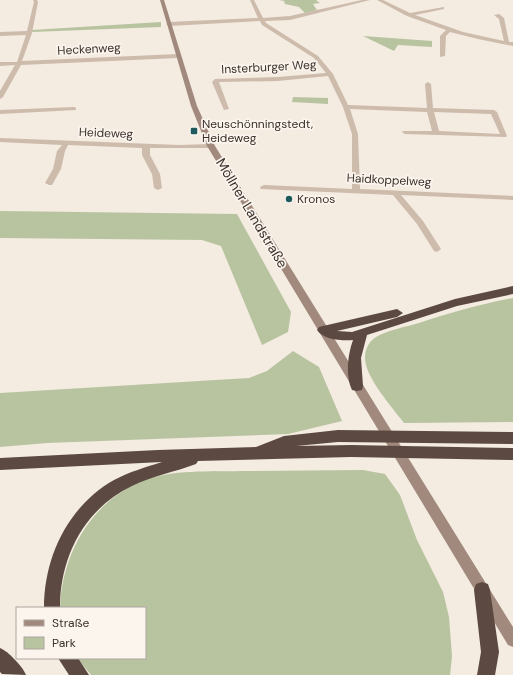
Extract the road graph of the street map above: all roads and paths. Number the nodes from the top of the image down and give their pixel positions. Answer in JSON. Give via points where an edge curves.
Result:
{"nodes":[{"id":1,"x":35,"y":0,"type":"edge"},
{"id":2,"x":42,"y":0,"type":"edge"},
{"id":3,"x":162,"y":0,"type":"edge"},
{"id":4,"x":252,"y":0,"type":"edge"},
{"id":5,"x":368,"y":0,"type":"edge"},
{"id":6,"x":379,"y":0,"type":"edge"},
{"id":7,"x":442,"y":8,"type":"dead end"},
{"id":8,"x":408,"y":15,"type":"junction"},
{"id":9,"x":497,"y":15,"type":"dead end"},
{"id":10,"x":261,"y":20,"type":"junction"},
{"id":11,"x":169,"y":24,"type":"junction"},
{"id":12,"x":449,"y":30,"type":"junction"},
{"id":13,"x":29,"y":33,"type":"junction"},
{"id":14,"x":0,"y":34,"type":"edge"},
{"id":15,"x":511,"y":44,"type":"edge"},
{"id":16,"x":178,"y":56,"type":"junction"},
{"id":17,"x":442,"y":56,"type":"dead end"},
{"id":18,"x":19,"y":63,"type":"junction"},
{"id":19,"x":0,"y":64,"type":"edge"},
{"id":20,"x":330,"y":74,"type":"junction"},
{"id":21,"x":428,"y":84,"type":"dead end"},
{"id":22,"x":0,"y":96,"type":"edge"},
{"id":23,"x":346,"y":107,"type":"junction"},
{"id":24,"x":74,"y":109,"type":"dead end"},
{"id":25,"x":226,"y":109,"type":"dead end"},
{"id":26,"x":430,"y":110,"type":"junction"},
{"id":27,"x":0,"y":112,"type":"edge"},
{"id":28,"x":405,"y":132,"type":"dead end"},
{"id":29,"x":436,"y":133,"type":"junction"},
{"id":30,"x":0,"y":140,"type":"edge"},
{"id":31,"x":66,"y":143,"type":"junction"},
{"id":32,"x":146,"y":146,"type":"junction"},
{"id":33,"x":211,"y":146,"type":"junction"},
{"id":34,"x":49,"y":183,"type":"dead end"},
{"id":35,"x":264,"y":187,"type":"dead end"},
{"id":36,"x":158,"y":188,"type":"dead end"},
{"id":37,"x":356,"y":191,"type":"junction"},
{"id":38,"x":395,"y":193,"type":"junction"},
{"id":39,"x":513,"y":198,"type":"edge"},
{"id":40,"x":437,"y":249,"type":"dead end"},
{"id":41,"x":513,"y":285,"type":"edge"},
{"id":42,"x":513,"y":290,"type":"edge"},
{"id":43,"x":323,"y":330,"type":"junction"},
{"id":44,"x":363,"y":332,"type":"junction"},
{"id":45,"x":357,"y":386,"type":"junction"},
{"id":46,"x":513,"y":438,"type":"edge"},
{"id":47,"x":251,"y":453,"type":"junction"},
{"id":48,"x":513,"y":454,"type":"edge"},
{"id":49,"x":208,"y":455,"type":"junction"},
{"id":50,"x":0,"y":464,"type":"edge"},
{"id":51,"x":482,"y":590,"type":"junction"},
{"id":52,"x":52,"y":607,"type":"edge"},
{"id":53,"x":513,"y":640,"type":"edge"},
{"id":54,"x":0,"y":657,"type":"edge"},
{"id":55,"x":68,"y":659,"type":"edge"},
{"id":56,"x":17,"y":675,"type":"edge"},
{"id":57,"x":80,"y":675,"type":"edge"},
{"id":58,"x":486,"y":675,"type":"edge"}],
"edges":[{"from":1,"to":2,"type":"street"},
{"from":1,"to":13,"type":"street"},
{"from":3,"to":11,"type":"main road","name":"Möllner Landstraße"},
{"from":4,"to":10,"type":"street"},
{"from":5,"to":10,"type":"street","via":[[302,17]]},
{"from":6,"to":8,"type":"street"},
{"from":7,"to":8,"type":"street"},
{"from":8,"to":12,"type":"street"},
{"from":9,"to":15,"type":"street","via":[[501,18]]},
{"from":10,"to":11,"type":"street"},
{"from":10,"to":20,"type":"street","via":[[316,57]]},
{"from":11,"to":16,"type":"main road","name":"Möllner Landstraße"},
{"from":12,"to":15,"type":"street"},
{"from":12,"to":17,"type":"street","via":[[443,36]]},
{"from":13,"to":14,"type":"street"},
{"from":13,"to":18,"type":"street"},
{"from":16,"to":18,"type":"street","name":"Heckenweg"},
{"from":16,"to":33,"type":"main road","name":"Möllner Landstraße","via":[[194,106]]},
{"from":18,"to":19,"type":"street","name":"Heckenweg"},
{"from":18,"to":22,"type":"street"},
{"from":20,"to":23,"type":"street"},
{"from":20,"to":25,"type":"street","name":"Insterburger Weg","via":[[278,79],[217,80],[215,82]]},
{"from":21,"to":26,"type":"street"},
{"from":23,"to":26,"type":"street"},
{"from":23,"to":37,"type":"street","via":[[355,134]]},
{"from":24,"to":27,"type":"street"},
{"from":26,"to":29,"type":"street"},
{"from":26,"to":29,"type":"street","via":[[494,112],[504,136]]},
{"from":28,"to":29,"type":"street"},
{"from":30,"to":31,"type":"street","name":"Heideweg"},
{"from":31,"to":32,"type":"street","name":"Heideweg"},
{"from":31,"to":34,"type":"street"},
{"from":32,"to":33,"type":"street","name":"Heideweg"},
{"from":32,"to":36,"type":"street","via":[[146,155],[156,174]]},
{"from":33,"to":43,"type":"main road","name":"Möllner Landstraße"},
{"from":35,"to":37,"type":"street","name":"Haidkoppelweg"},
{"from":37,"to":38,"type":"street","name":"Haidkoppelweg"},
{"from":38,"to":39,"type":"street","name":"Haidkoppelweg"},
{"from":38,"to":40,"type":"street"},
{"from":41,"to":43,"type":"highway"},
{"from":42,"to":44,"type":"highway","via":[[455,303]]},
{"from":43,"to":44,"type":"highway","via":[[348,337]]},
{"from":43,"to":45,"type":"main road","name":"Möllner Landstraße"},
{"from":44,"to":45,"type":"highway","via":[[354,353]]},
{"from":45,"to":51,"type":"main road","name":"Möllner Landstraße"},
{"from":46,"to":47,"type":"highway","via":[[338,436],[284,442]]},
{"from":47,"to":48,"type":"highway","via":[[351,451]]},
{"from":47,"to":49,"type":"highway"},
{"from":49,"to":50,"type":"highway"},
{"from":49,"to":52,"type":"highway","via":[[140,475],[118,486],[92,507],[64,547],[54,580]]},
{"from":51,"to":53,"type":"main road"},
{"from":51,"to":58,"type":"highway","via":[[490,652]]},
{"from":54,"to":56,"type":"highway"},
{"from":55,"to":57,"type":"highway"}]}
